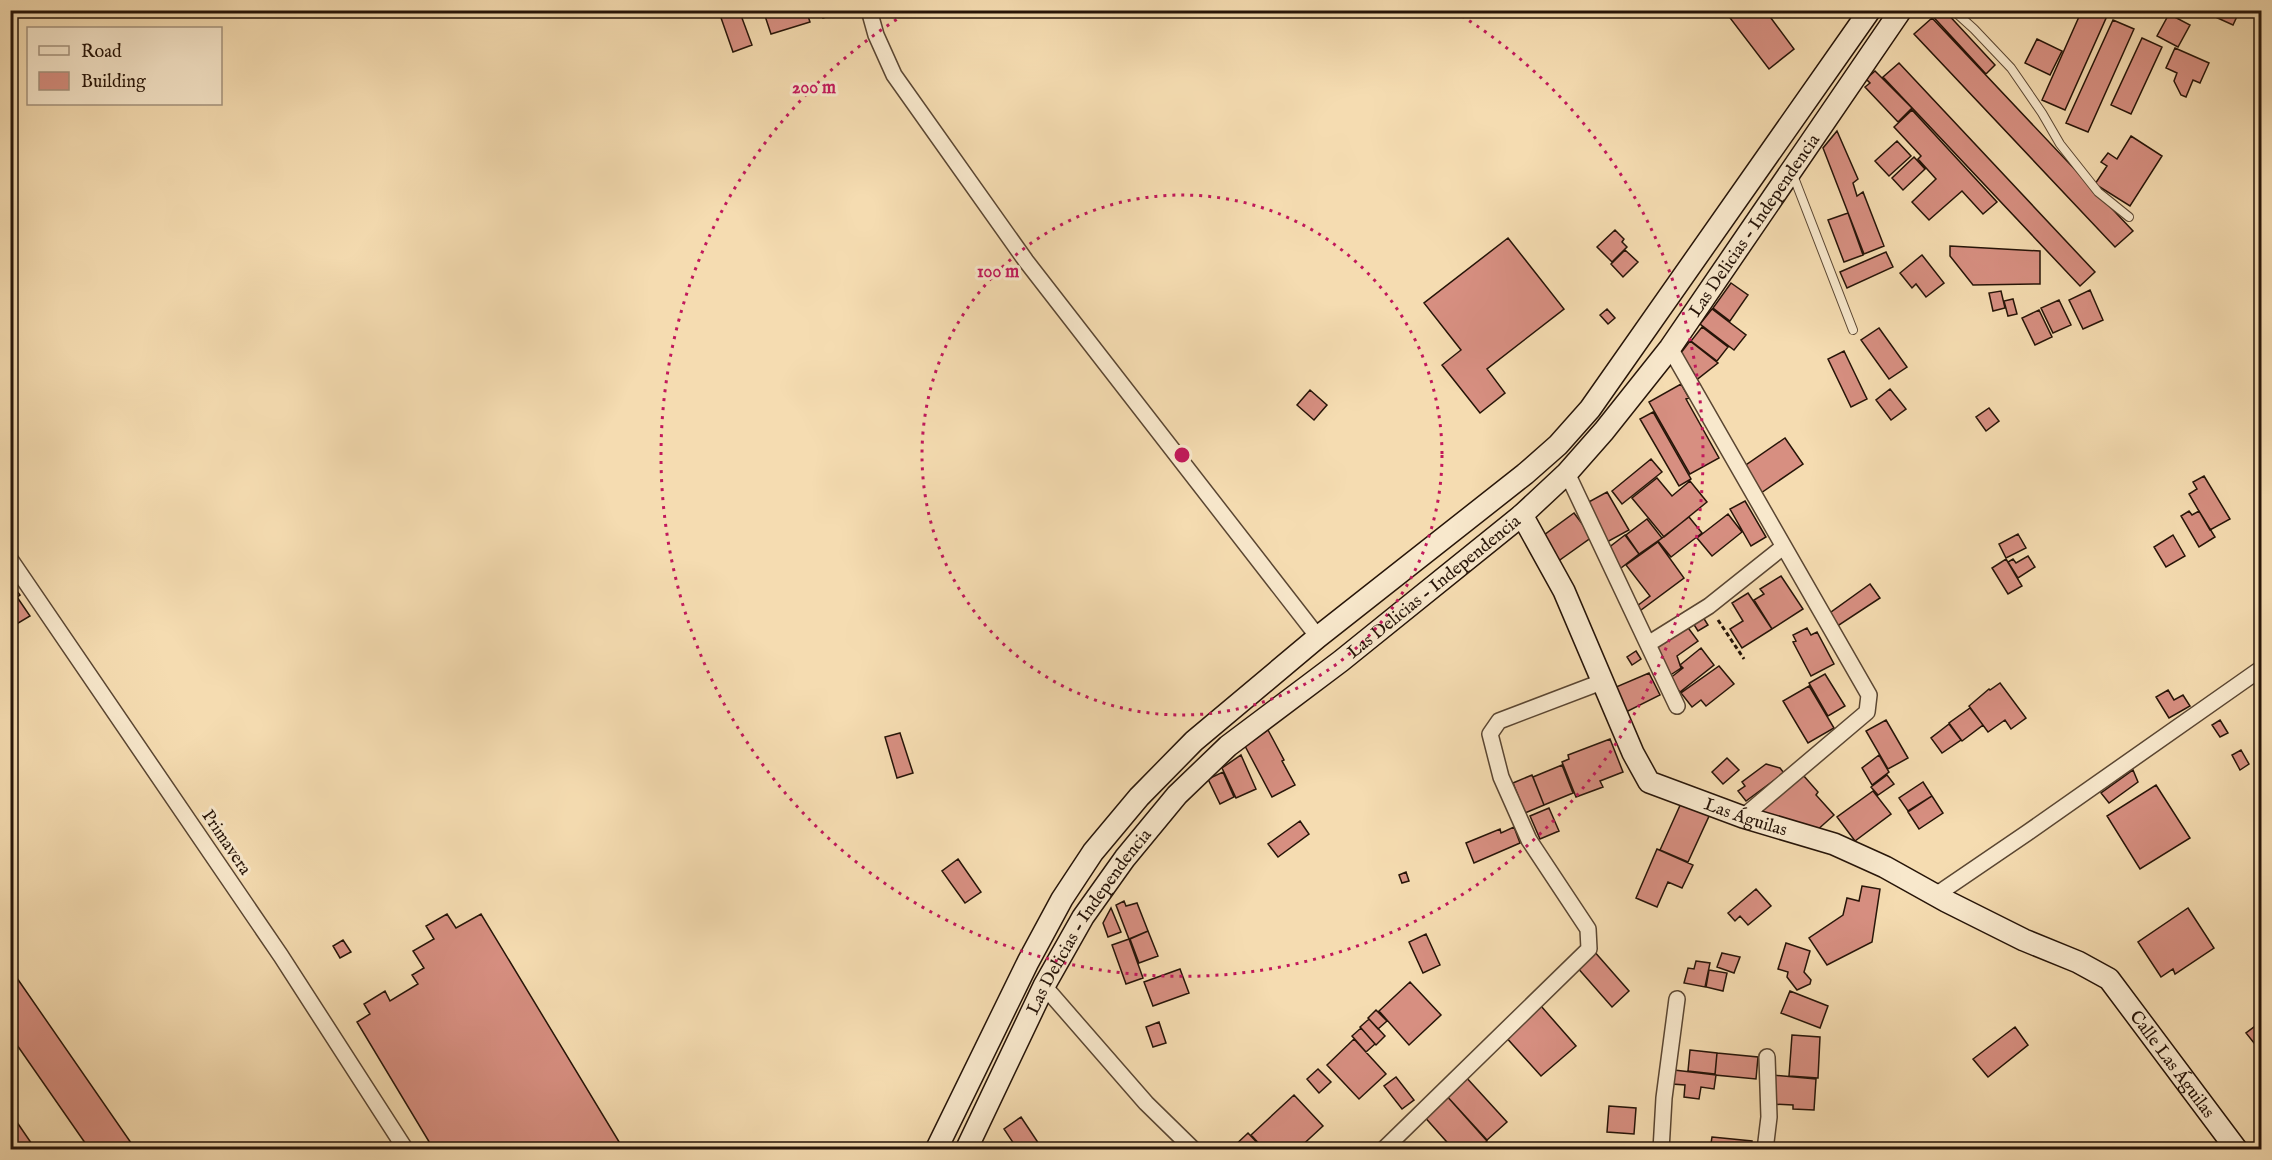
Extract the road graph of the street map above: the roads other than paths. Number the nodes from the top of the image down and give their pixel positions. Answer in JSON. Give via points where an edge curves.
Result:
{"nodes":[{"id":1,"x":869,"y":10,"type":"edge"},
{"id":2,"x":1870,"y":10,"type":"edge"},
{"id":3,"x":1953,"y":10,"type":"edge"},
{"id":4,"x":1900,"y":11,"type":"edge"},
{"id":5,"x":1791,"y":171,"type":"junction"},
{"id":6,"x":2129,"y":217,"type":"dead end"},
{"id":7,"x":1853,"y":330,"type":"dead end"},
{"id":8,"x":1670,"y":348,"type":"junction"},
{"id":9,"x":1566,"y":473,"type":"junction"},
{"id":10,"x":1522,"y":515,"type":"junction"},
{"id":11,"x":1783,"y":547,"type":"junction"},
{"id":12,"x":10,"y":559,"type":"edge"},
{"id":13,"x":1375,"y":592,"type":"junction"},
{"id":14,"x":1393,"y":618,"type":"junction"},
{"id":15,"x":1318,"y":637,"type":"junction"},
{"id":16,"x":1648,"y":644,"type":"junction"},
{"id":17,"x":2262,"y":668,"type":"edge"},
{"id":18,"x":1604,"y":681,"type":"junction"},
{"id":19,"x":1677,"y":706,"type":"dead end"},
{"id":20,"x":1743,"y":817,"type":"junction"},
{"id":21,"x":1936,"y":895,"type":"junction"},
{"id":22,"x":2109,"y":979,"type":"joint"},
{"id":23,"x":1044,"y":986,"type":"junction"},
{"id":24,"x":1677,"y":999,"type":"dead end"},
{"id":25,"x":1767,"y":1057,"type":"dead end"},
{"id":26,"x":406,"y":1149,"type":"edge"},
{"id":27,"x":936,"y":1149,"type":"edge"},
{"id":28,"x":966,"y":1149,"type":"edge"},
{"id":29,"x":1194,"y":1149,"type":"edge"},
{"id":30,"x":1383,"y":1149,"type":"edge"},
{"id":31,"x":1661,"y":1149,"type":"edge"},
{"id":32,"x":1765,"y":1149,"type":"edge"},
{"id":33,"x":2237,"y":1149,"type":"edge"}],
"edges":[{"from":1,"to":15,"type":"street","via":[[894,75],[1026,261]]},
{"from":2,"to":13,"type":"main road","name":"Las Delicias - Independencia","via":[[1590,410],[1525,474]]},
{"from":3,"to":6,"type":"lane","via":[[2011,68],[2060,144],[2098,192]]},
{"from":4,"to":5,"type":"main road","name":"Las Delicias - Independencia"},
{"from":5,"to":7,"type":"lane"},
{"from":5,"to":8,"type":"main road","name":"Las Delicias - Independencia"},
{"from":8,"to":9,"type":"main road","name":"Las Delicias - Independencia"},
{"from":8,"to":11,"type":"street"},
{"from":9,"to":10,"type":"main road","name":"Las Delicias - Independencia"},
{"from":9,"to":16,"type":"street"},
{"from":10,"to":14,"type":"main road","name":"Las Delicias - Independencia"},
{"from":10,"to":18,"type":"main road","name":"Las Águilas","via":[[1564,591]]},
{"from":11,"to":16,"type":"street","via":[[1709,606]]},
{"from":11,"to":20,"type":"street","via":[[1869,695],[1867,712]]},
{"from":12,"to":26,"type":"street","name":"Primavera","via":[[281,956]]},
{"from":13,"to":14,"type":"main road"},
{"from":13,"to":15,"type":"main road","name":"Las Delicias - Independencia"},
{"from":14,"to":23,"type":"main road","name":"Las Delicias - Independencia","via":[[1228,746],[1177,795],[1083,917]]},
{"from":15,"to":27,"type":"main road","name":"Las Delicias - Independencia","via":[[1194,741],[1093,852],[1028,962]]},
{"from":16,"to":19,"type":"street"},
{"from":17,"to":21,"type":"street"},
{"from":18,"to":20,"type":"main road","name":"Las Águilas","via":[[1649,782]]},
{"from":18,"to":30,"type":"street","via":[[1498,721],[1490,734],[1501,777],[1529,840],[1588,929],[1589,949]]},
{"from":20,"to":21,"type":"main road","name":"Las Águilas","via":[[1834,843]]},
{"from":21,"to":22,"type":"main road","name":"Las Águilas"},
{"from":22,"to":33,"type":"main road","name":"Calle Las Águilas"},
{"from":23,"to":28,"type":"main road","name":"Las Delicias - Independencia"},
{"from":23,"to":29,"type":"street","via":[[1146,1103]]},
{"from":24,"to":31,"type":"street"},
{"from":25,"to":32,"type":"street","via":[[1769,1117]]}]}
